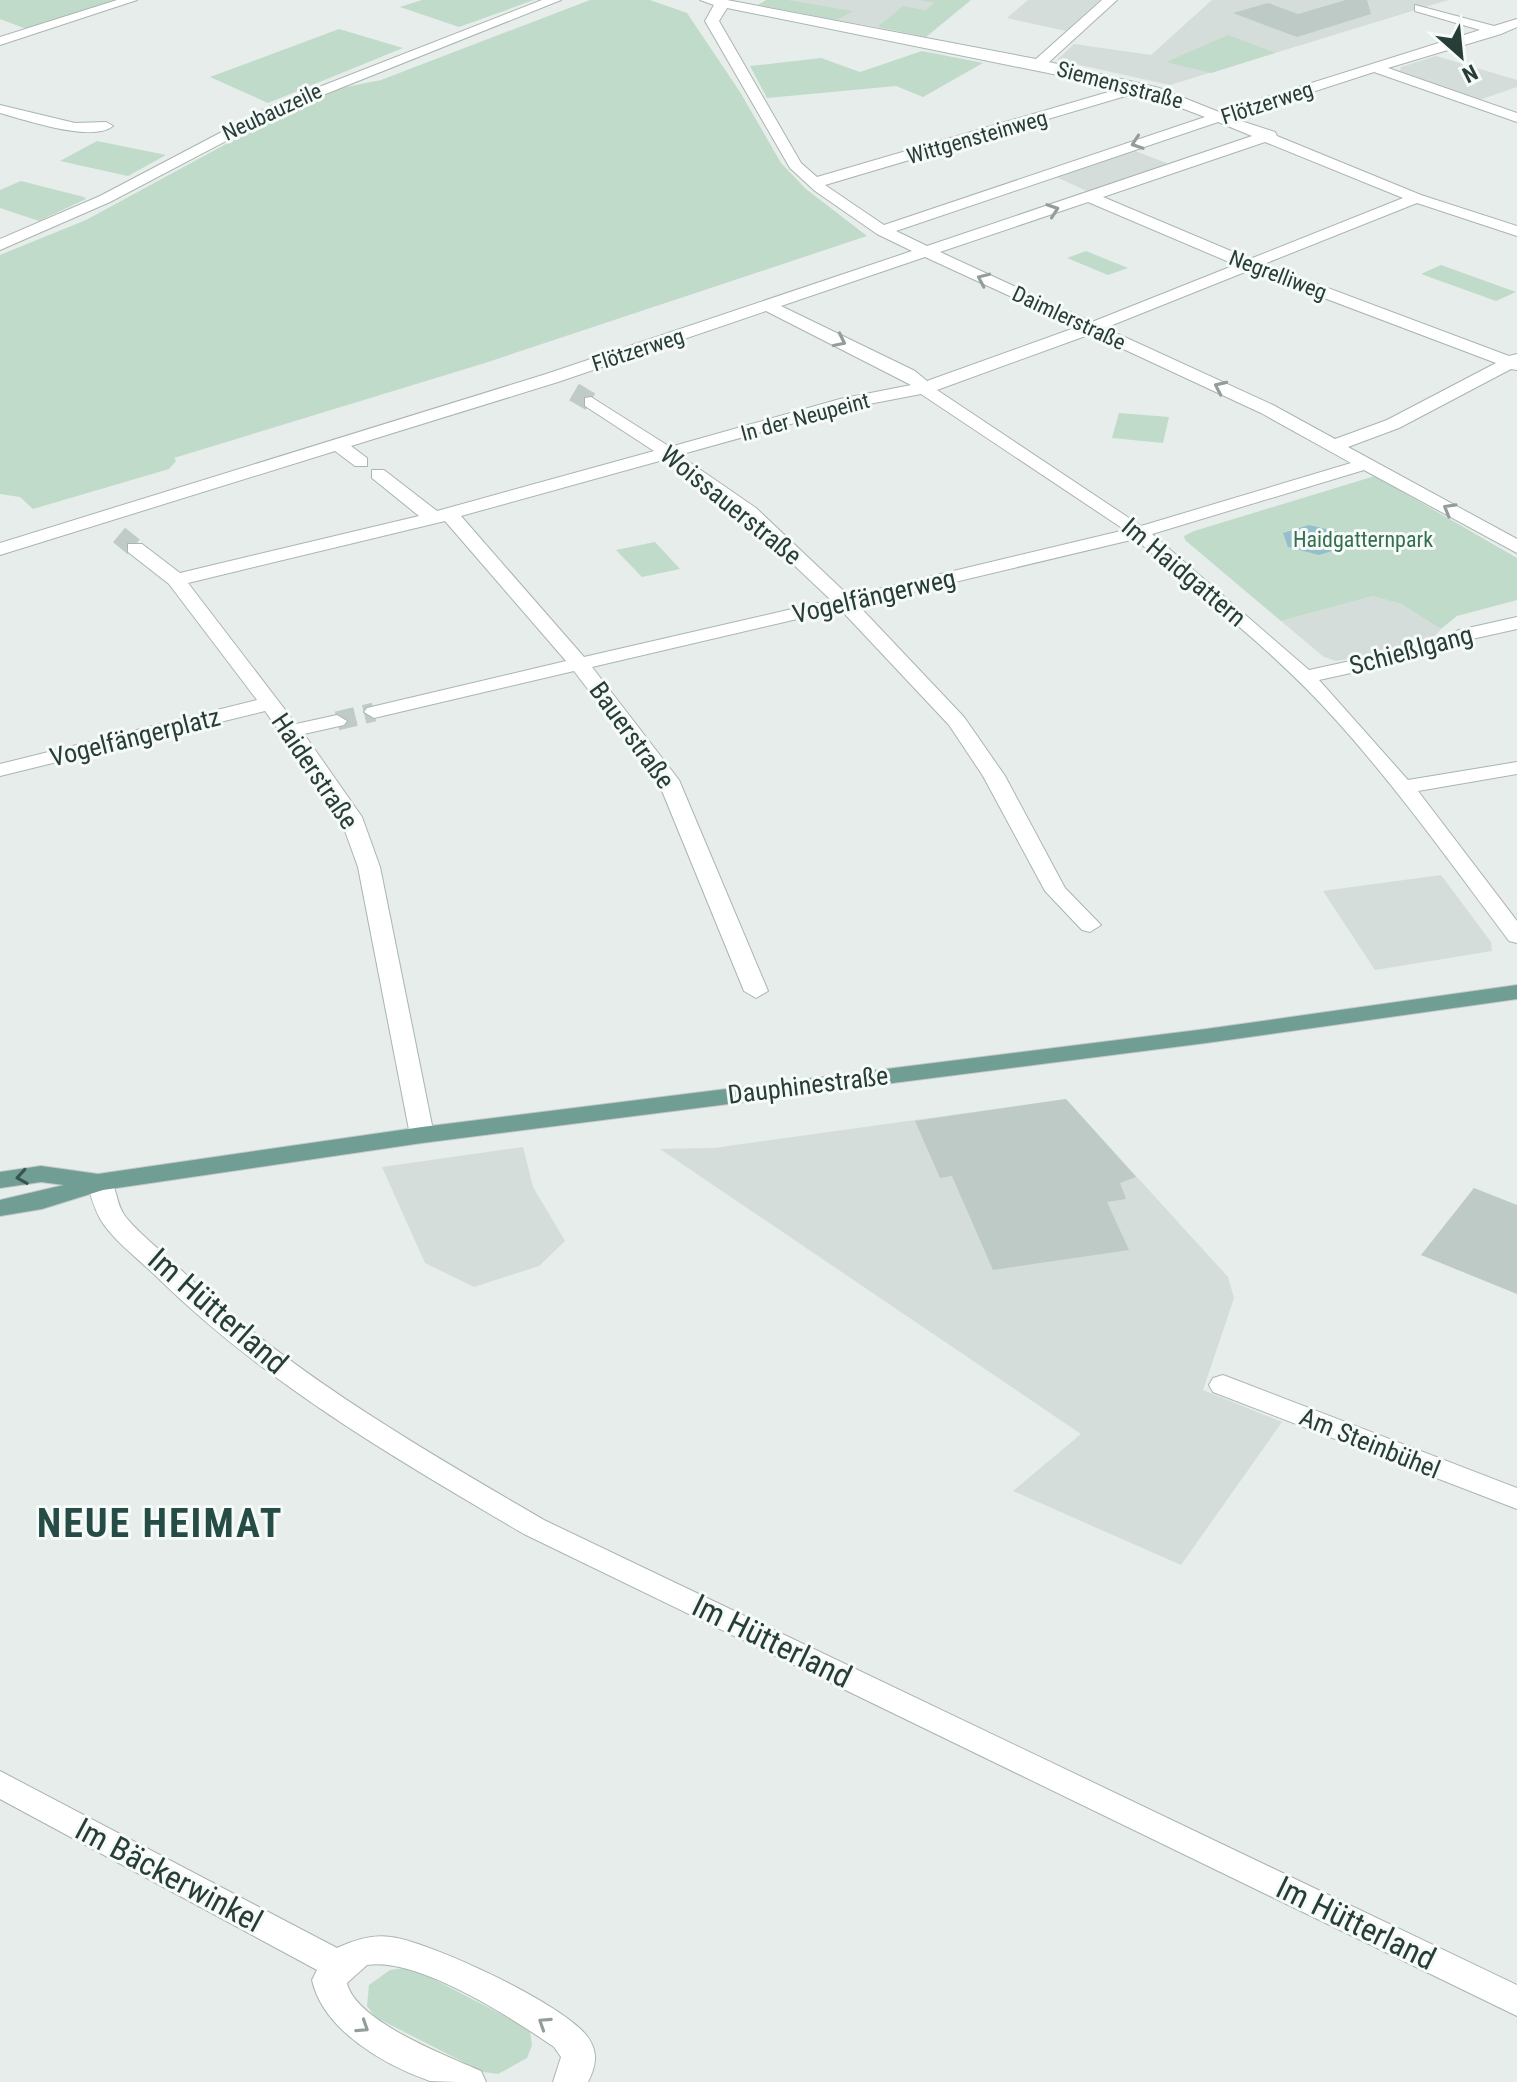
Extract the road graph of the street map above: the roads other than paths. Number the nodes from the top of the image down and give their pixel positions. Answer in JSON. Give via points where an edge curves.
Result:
{"nodes":[{"id":1,"x":130,"y":0,"type":"edge"},
{"id":2,"x":554,"y":0,"type":"edge"},
{"id":3,"x":705,"y":0,"type":"edge"},
{"id":4,"x":1110,"y":0,"type":"edge"},
{"id":5,"x":723,"y":4,"type":"junction"},
{"id":6,"x":1420,"y":8,"type":"dead end"},
{"id":7,"x":1517,"y":23,"type":"edge"},
{"id":8,"x":1494,"y":30,"type":"junction"},
{"id":9,"x":1517,"y":37,"type":"edge"},
{"id":10,"x":0,"y":41,"type":"edge"},
{"id":11,"x":1039,"y":64,"type":"junction"},
{"id":12,"x":1375,"y":68,"type":"junction"},
{"id":13,"x":1139,"y":87,"type":"junction"},
{"id":14,"x":0,"y":109,"type":"edge"},
{"id":15,"x":1223,"y":116,"type":"junction"},
{"id":16,"x":1517,"y":118,"type":"edge"},
{"id":17,"x":106,"y":126,"type":"dead end"},
{"id":18,"x":1270,"y":135,"type":"junction"},
{"id":19,"x":1043,"y":177,"type":"junction"},
{"id":20,"x":814,"y":183,"type":"junction"},
{"id":21,"x":1091,"y":197,"type":"junction"},
{"id":22,"x":1416,"y":198,"type":"junction"},
{"id":23,"x":882,"y":231,"type":"junction"},
{"id":24,"x":1517,"y":231,"type":"edge"},
{"id":25,"x":0,"y":245,"type":"edge"},
{"id":26,"x":926,"y":253,"type":"junction"},
{"id":27,"x":1250,"y":265,"type":"junction"},
{"id":28,"x":770,"y":307,"type":"junction"},
{"id":29,"x":1091,"y":328,"type":"junction"},
{"id":30,"x":1515,"y":362,"type":"edge"},
{"id":31,"x":552,"y":378,"type":"junction"},
{"id":32,"x":925,"y":388,"type":"junction"},
{"id":33,"x":574,"y":392,"type":"tunnel mouth"},
{"id":34,"x":591,"y":402,"type":"tunnel mouth"},
{"id":35,"x":339,"y":445,"type":"junction"},
{"id":36,"x":1336,"y":445,"type":"junction"},
{"id":37,"x":667,"y":454,"type":"junction"},
{"id":38,"x":361,"y":462,"type":"dead end"},
{"id":39,"x":1369,"y":463,"type":"junction"},
{"id":40,"x":378,"y":474,"type":"dead end"},
{"id":41,"x":442,"y":516,"type":"junction"},
{"id":42,"x":100,"y":520,"type":"junction"},
{"id":43,"x":1138,"y":532,"type":"junction"},
{"id":44,"x":1517,"y":547,"type":"edge"},
{"id":45,"x":0,"y":549,"type":"edge"},
{"id":46,"x":176,"y":580,"type":"junction"},
{"id":47,"x":845,"y":603,"type":"junction"},
{"id":48,"x":1517,"y":623,"type":"edge"},
{"id":49,"x":579,"y":664,"type":"junction"},
{"id":50,"x":1305,"y":677,"type":"junction"},
{"id":51,"x":270,"y":703,"type":"junction"},
{"id":52,"x":374,"y":712,"type":"tunnel mouth"},
{"id":53,"x":337,"y":721,"type":"tunnel mouth"},
{"id":54,"x":291,"y":731,"type":"junction"},
{"id":55,"x":1517,"y":768,"type":"edge"},
{"id":56,"x":0,"y":770,"type":"edge"},
{"id":57,"x":1403,"y":787,"type":"junction"},
{"id":58,"x":1090,"y":925,"type":"dead end"},
{"id":59,"x":1517,"y":936,"type":"edge"},
{"id":60,"x":756,"y":991,"type":"dead end"},
{"id":61,"x":1517,"y":992,"type":"edge"},
{"id":62,"x":422,"y":1135,"type":"junction"},
{"id":63,"x":0,"y":1180,"type":"edge"},
{"id":64,"x":100,"y":1182,"type":"junction"},
{"id":65,"x":0,"y":1208,"type":"edge"},
{"id":66,"x":1223,"y":1385,"type":"dead end"},
{"id":67,"x":1517,"y":1499,"type":"edge"},
{"id":68,"x":0,"y":1784,"type":"edge"},
{"id":69,"x":338,"y":1965,"type":"junction"},
{"id":70,"x":1517,"y":2001,"type":"edge"},
{"id":71,"x":469,"y":2082,"type":"edge"},
{"id":72,"x":570,"y":2082,"type":"edge"}],
"edges":[{"from":1,"to":10,"type":"street"},
{"from":2,"to":25,"type":"street","name":"Neubauzeile","via":[[278,108],[105,199]]},
{"from":3,"to":5,"type":"street","name":"Siemensstraße"},
{"from":4,"to":11,"type":"street"},
{"from":5,"to":11,"type":"street","name":"Siemensstraße"},
{"from":5,"to":20,"type":"street","name":"Daimlerstraße","via":[[712,21],[788,155]]},
{"from":6,"to":8,"type":"street"},
{"from":7,"to":8,"type":"street","name":"Flötzerweg"},
{"from":8,"to":9,"type":"street"},
{"from":8,"to":12,"type":"street","name":"Flötzerweg"},
{"from":11,"to":13,"type":"street","name":"Siemensstraße"},
{"from":12,"to":15,"type":"street","name":"Flötzerweg"},
{"from":12,"to":16,"type":"street"},
{"from":13,"to":15,"type":"street","name":"Siemensstraße"},
{"from":13,"to":20,"type":"street","name":"Wittgensteinweg"},
{"from":14,"to":17,"type":"street","via":[[75,127]]},
{"from":15,"to":18,"type":"street","name":"Siemensstraße"},
{"from":15,"to":19,"type":"street","name":"Flötzerweg","one_way":true},
{"from":18,"to":21,"type":"street","name":"Flötzerweg"},
{"from":18,"to":22,"type":"street","name":"Siemensstraße"},
{"from":19,"to":21,"type":"street","name":"Negrelliweg"},
{"from":19,"to":23,"type":"street","name":"Flötzerweg"},
{"from":20,"to":23,"type":"street","name":"Daimlerstraße"},
{"from":26,"to":21,"type":"street","name":"Flötzerweg","one_way":true},
{"from":21,"to":27,"type":"street","name":"Negrelliweg"},
{"from":22,"to":24,"type":"street","name":"Siemensstraße"},
{"from":22,"to":27,"type":"street","name":"In der Neupeint"},
{"from":23,"to":26,"type":"street","name":"Daimlerstraße"},
{"from":26,"to":28,"type":"street","name":"Flötzerweg"},
{"from":29,"to":26,"type":"street","name":"Daimlerstraße","one_way":true},
{"from":27,"to":29,"type":"street","name":"In der Neupeint"},
{"from":27,"to":30,"type":"street","name":"Negrelliweg"},
{"from":28,"to":31,"type":"street","name":"Flötzerweg"},
{"from":28,"to":32,"type":"street","name":"Im Haidgattern","one_way":true,"via":[[909,375]]},
{"from":29,"to":32,"type":"street","name":"In der Neupeint"},
{"from":36,"to":29,"type":"street","name":"Daimlerstraße","one_way":true},
{"from":30,"to":36,"type":"street","via":[[1393,424]]},
{"from":31,"to":33,"type":"street"},
{"from":31,"to":35,"type":"street","name":"Flötzerweg"},
{"from":32,"to":37,"type":"street","name":"In der Neupeint","via":[[846,403]]},
{"from":32,"to":43,"type":"street","name":"Im Haidgattern"},
{"from":34,"to":37,"type":"street","name":"Woissauerstraße"},
{"from":35,"to":38,"type":"street"},
{"from":35,"to":42,"type":"street","name":"Flötzerweg"},
{"from":36,"to":39,"type":"street","name":"Daimlerstraße"},
{"from":37,"to":41,"type":"street","name":"In der Neupeint"},
{"from":37,"to":47,"type":"street","name":"Woissauerstraße","via":[[762,523]]},
{"from":39,"to":43,"type":"street","name":"Vogelfängerweg"},
{"from":44,"to":39,"type":"street","name":"Daimlerstraße","one_way":true},
{"from":40,"to":41,"type":"street","name":"Bauerstraße"},
{"from":41,"to":46,"type":"street","name":"In der Neupeint"},
{"from":41,"to":49,"type":"street","name":"Bauerstraße"},
{"from":42,"to":45,"type":"street","name":"Flötzerweg"},
{"from":42,"to":46,"type":"street","name":"Haiderstraße"},
{"from":43,"to":47,"type":"street","name":"Vogelfängerweg"},
{"from":43,"to":50,"type":"street","name":"Im Haidgattern"},
{"from":46,"to":51,"type":"street","name":"Haiderstraße"},
{"from":47,"to":49,"type":"street","name":"Vogelfängerweg"},
{"from":47,"to":58,"type":"street","name":"Woissauerstraße","via":[[957,721],[994,776],[1056,891]]},
{"from":48,"to":50,"type":"street","name":"Schießlgang","via":[[1466,634],[1435,649]]},
{"from":49,"to":52,"type":"street","name":"Vogelfängerweg"},
{"from":49,"to":60,"type":"street","name":"Bauerstraße","via":[[668,780]]},
{"from":50,"to":57,"type":"street","name":"Im Haidgattern"},
{"from":51,"to":54,"type":"street","name":"Haiderstraße"},
{"from":51,"to":56,"type":"street","name":"Vogelfängerplatz"},
{"from":53,"to":54,"type":"street"},
{"from":54,"to":62,"type":"street","name":"Haiderstraße","via":[[351,817],[369,867]]},
{"from":55,"to":57,"type":"street"},
{"from":57,"to":59,"type":"street","name":"Im Haidgattern"},
{"from":61,"to":62,"type":"main road","name":"Dauphinestraße"},
{"from":62,"to":64,"type":"main road","name":"Dauphinestraße"},
{"from":64,"to":63,"type":"main road","name":"Dauphinestraße","one_way":true,"via":[[41,1174]]},
{"from":64,"to":65,"type":"main road","name":"Dauphinestraße"},
{"from":64,"to":70,"type":"street","name":"Im Hütterland","via":[[114,1220],[213,1313],[294,1376],[534,1527]]},
{"from":66,"to":67,"type":"street","name":"Am Steinbühel"},
{"from":68,"to":69,"type":"street","name":"Im Bäckerwinkel"},
{"from":69,"to":71,"type":"street","one_way":true,"via":[[330,1981],[344,2014],[365,2030]]},
{"from":72,"to":69,"type":"street","one_way":true,"via":[[578,2068],[575,2045],[530,2013],[422,1959],[393,1951],[364,1951]]}]}
